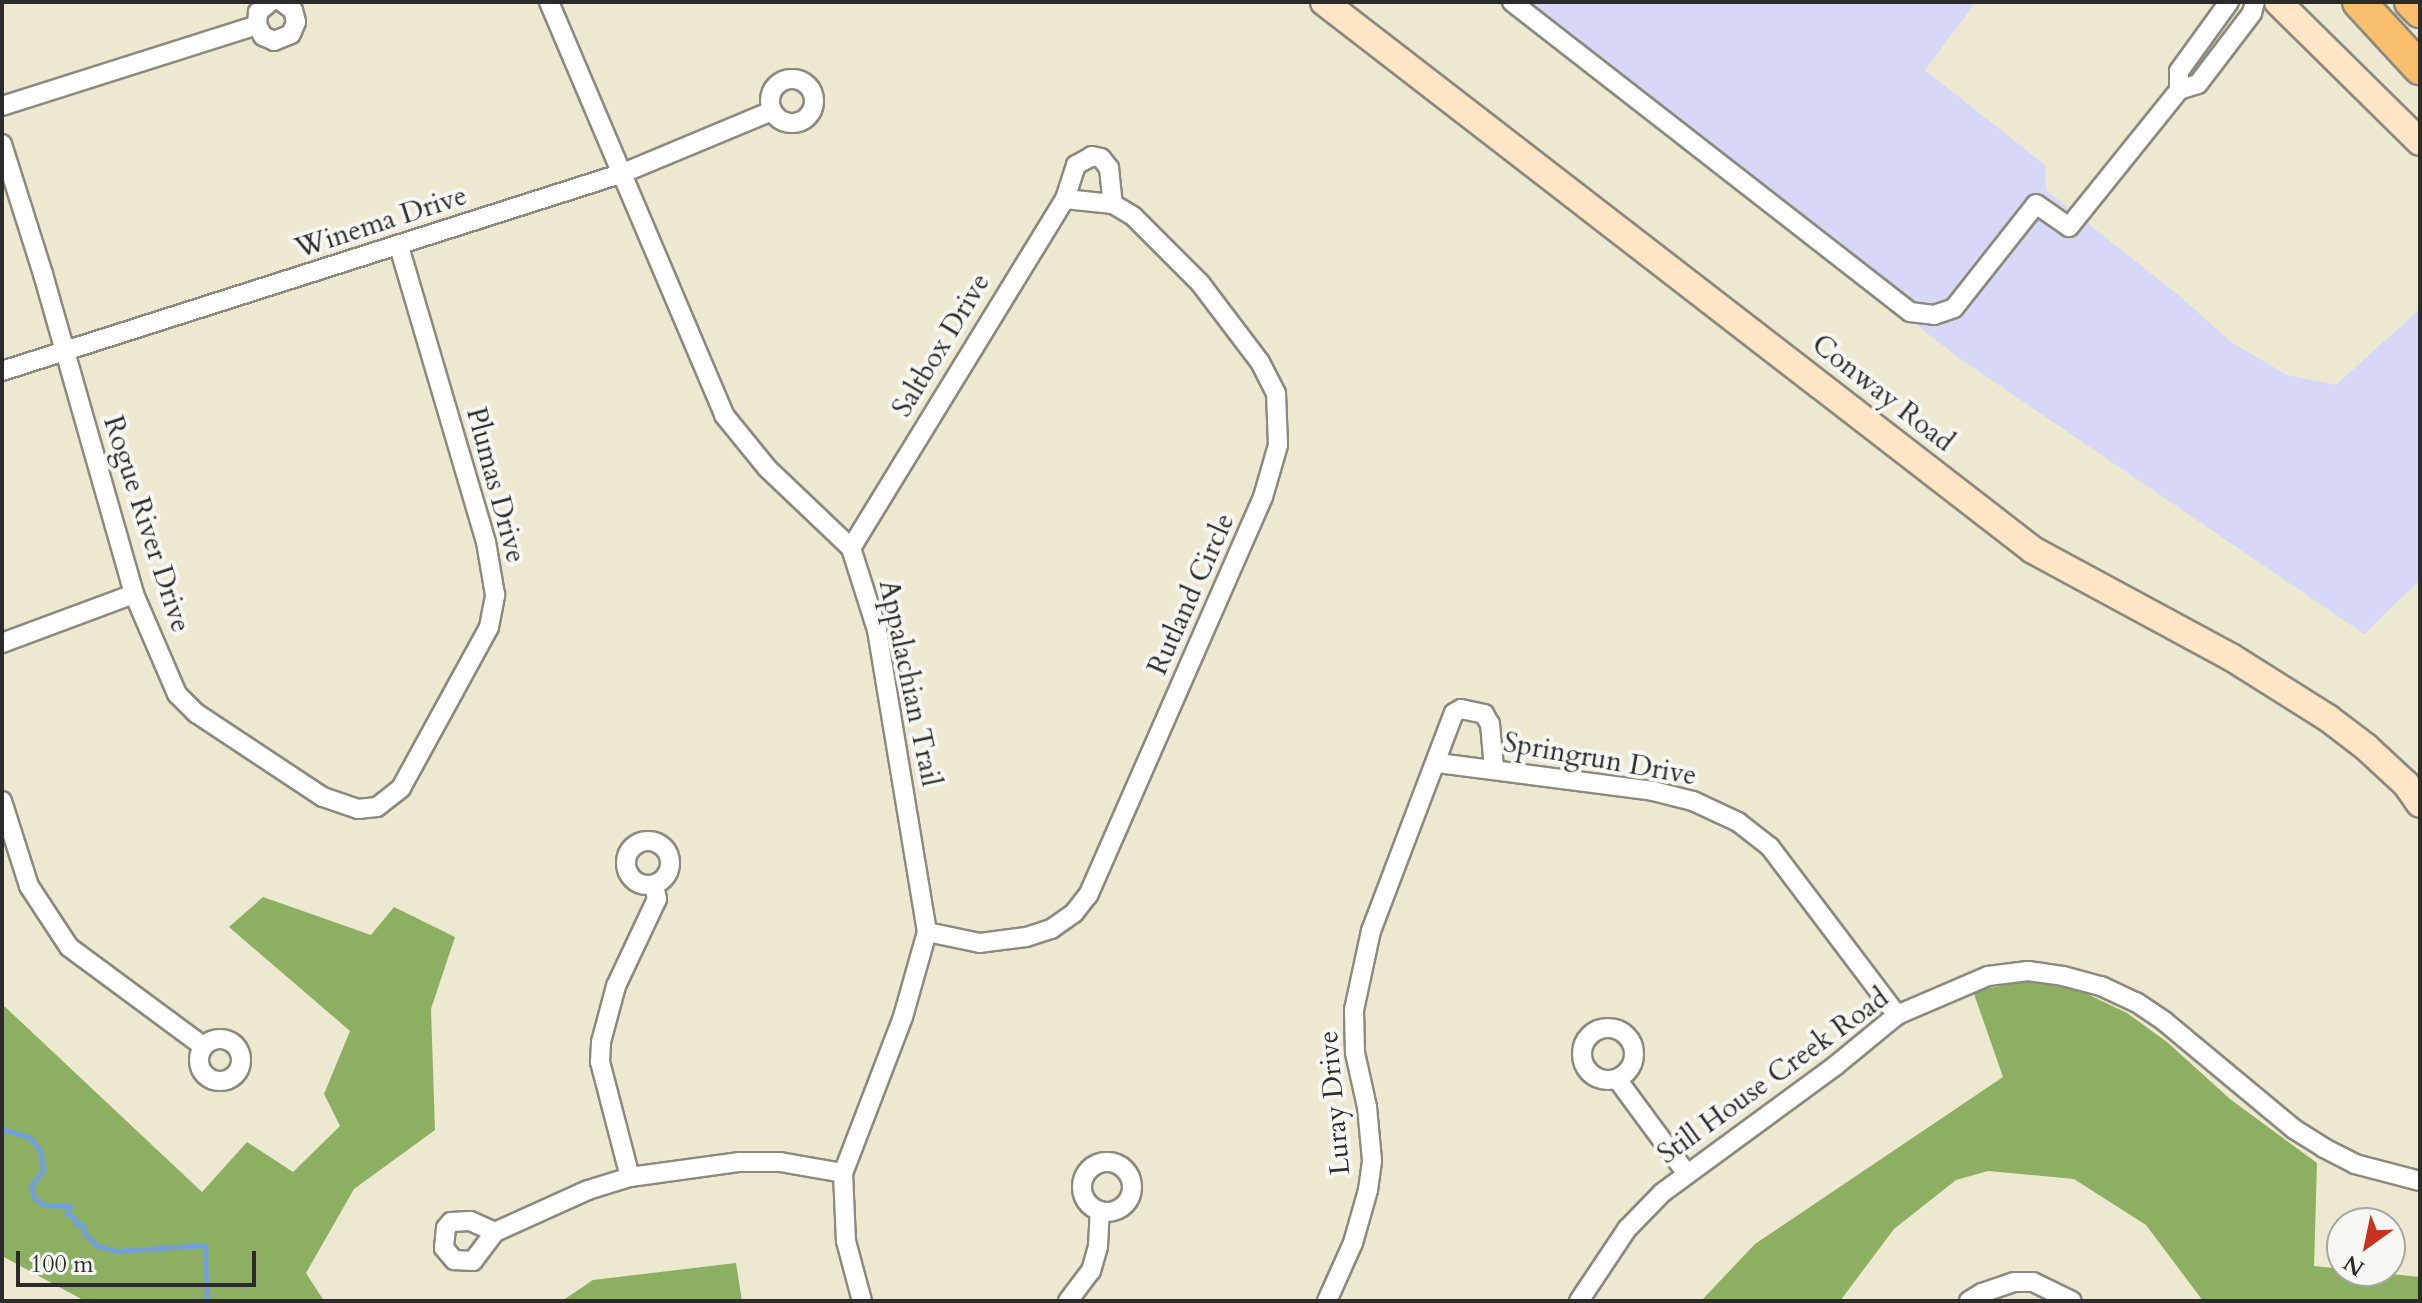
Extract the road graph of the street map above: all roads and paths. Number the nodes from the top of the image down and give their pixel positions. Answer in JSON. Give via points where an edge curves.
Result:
{"nodes":[{"id":1,"x":270,"y":2,"type":"edge"},
{"id":2,"x":282,"y":2,"type":"edge"},
{"id":3,"x":549,"y":2,"type":"edge"},
{"id":4,"x":1324,"y":2,"type":"edge"},
{"id":5,"x":1512,"y":2,"type":"edge"},
{"id":6,"x":2229,"y":2,"type":"edge"},
{"id":7,"x":2255,"y":2,"type":"edge"},
{"id":8,"x":2278,"y":2,"type":"edge"},
{"id":9,"x":2342,"y":2,"type":"edge"},
{"id":10,"x":2359,"y":2,"type":"edge"},
{"id":11,"x":2411,"y":2,"type":"edge"},
{"id":12,"x":2420,"y":11,"type":"edge"},
{"id":13,"x":257,"y":25,"type":"junction"},
{"id":14,"x":2383,"y":29,"type":"junction"},
{"id":15,"x":2420,"y":68,"type":"edge"},
{"id":16,"x":2179,"y":90,"type":"junction"},
{"id":17,"x":2,"y":106,"type":"edge"},
{"id":18,"x":772,"y":111,"type":"dead end"},
{"id":19,"x":2420,"y":142,"type":"edge"},
{"id":20,"x":2,"y":144,"type":"edge"},
{"id":21,"x":623,"y":173,"type":"junction"},
{"id":22,"x":1065,"y":199,"type":"junction"},
{"id":23,"x":1104,"y":202,"type":"junction"},
{"id":24,"x":399,"y":246,"type":"junction"},
{"id":25,"x":64,"y":349,"type":"junction"},
{"id":26,"x":2,"y":371,"type":"edge"},
{"id":27,"x":851,"y":548,"type":"junction"},
{"id":28,"x":134,"y":594,"type":"junction"},
{"id":29,"x":2,"y":643,"type":"edge"},
{"id":30,"x":1438,"y":763,"type":"junction"},
{"id":31,"x":1494,"y":768,"type":"junction"},
{"id":32,"x":2,"y":801,"type":"edge"},
{"id":33,"x":2420,"y":804,"type":"edge"},
{"id":34,"x":377,"y":807,"type":"joint"},
{"id":35,"x":654,"y":885,"type":"dead end"},
{"id":36,"x":927,"y":932,"type":"junction"},
{"id":37,"x":1897,"y":1015,"type":"junction"},
{"id":38,"x":203,"y":1046,"type":"dead end"},
{"id":39,"x":1617,"y":1079,"type":"dead end"},
{"id":40,"x":843,"y":1173,"type":"junction"},
{"id":41,"x":1687,"y":1174,"type":"junction"},
{"id":42,"x":630,"y":1177,"type":"junction"},
{"id":43,"x":2420,"y":1181,"type":"edge"},
{"id":44,"x":1100,"y":1211,"type":"dead end"},
{"id":45,"x":495,"y":1232,"type":"dead end"},
{"id":46,"x":2070,"y":1299,"type":"edge"},
{"id":47,"x":862,"y":1301,"type":"edge"},
{"id":48,"x":1068,"y":1301,"type":"edge"},
{"id":49,"x":1327,"y":1301,"type":"edge"},
{"id":50,"x":1579,"y":1301,"type":"edge"},
{"id":51,"x":1969,"y":1301,"type":"edge"}],
"edges":[{"from":1,"to":13,"type":"street","via":[[258,12]]},
{"from":2,"to":13,"type":"street","via":[[295,16],[291,34],[268,39]]},
{"from":3,"to":21,"type":"street","name":"Appalachian Trail"},
{"from":4,"to":33,"type":"street","name":"Conway Road","via":[[2033,550],[2231,657],[2328,718],[2406,784]]},
{"from":5,"to":16,"type":"street","via":[[1910,312],[1934,315],[1954,308],[2036,204],[2069,227]]},
{"from":6,"to":16,"type":"street","via":[[2179,71]]},
{"from":7,"to":16,"type":"street","via":[[2198,84]]},
{"from":8,"to":19,"type":"street"},
{"from":9,"to":14,"type":"highway"},
{"from":10,"to":14,"type":"highway"},
{"from":11,"to":12,"type":"highway"},
{"from":13,"to":17,"type":"street"},
{"from":14,"to":15,"type":"highway"},
{"from":18,"to":21,"type":"street","name":"Winema Drive"},
{"from":20,"to":25,"type":"street","name":"Rogue River Drive"},
{"from":21,"to":24,"type":"street","name":"Winema Drive"},
{"from":21,"to":27,"type":"street","name":"Appalachian Trail","via":[[724,415],[767,468]]},
{"from":22,"to":23,"type":"street"},
{"from":22,"to":23,"type":"street","name":"Saltbox Drive","via":[[1076,165],[1092,156],[1109,168]]},
{"from":22,"to":27,"type":"street","name":"Saltbox Drive"},
{"from":23,"to":36,"type":"street","name":"Rutland Circle","via":[[1133,216],[1200,283],[1260,362],[1276,393],[1280,423],[1272,475],[1088,895],[1051,929],[1026,937],[980,943]]},
{"from":24,"to":25,"type":"street","name":"Winema Drive"},
{"from":24,"to":34,"type":"street","name":"Plumas Drive","via":[[486,542],[495,595],[489,627],[401,788]]},
{"from":25,"to":26,"type":"street","name":"Winema Drive"},
{"from":25,"to":28,"type":"street","name":"Rogue River Drive"},
{"from":27,"to":36,"type":"street","name":"Appalachian Trail","via":[[877,630]]},
{"from":28,"to":29,"type":"street"},
{"from":28,"to":34,"type":"street","name":"Rogue River Drive","via":[[177,694],[196,713],[323,797],[358,809]]},
{"from":30,"to":31,"type":"street","name":"Springrun Drive"},
{"from":30,"to":31,"type":"street","name":"Luray Drive","via":[[1447,726],[1461,709],[1484,714],[1490,724]]},
{"from":30,"to":49,"type":"street","name":"Luray Drive","via":[[1371,931],[1361,972],[1354,1010],[1355,1053],[1372,1160],[1353,1243]]},
{"from":31,"to":37,"type":"street","name":"Springrun Drive","via":[[1653,791],[1693,801],[1738,822],[1770,847]]},
{"from":32,"to":38,"type":"street","via":[[29,886],[69,947]]},
{"from":35,"to":42,"type":"street","via":[[657,899],[616,986],[601,1042],[600,1062]]},
{"from":36,"to":40,"type":"street","name":"Appalachian Trail","via":[[903,1017]]},
{"from":37,"to":41,"type":"street","name":"Still House Creek Road"},
{"from":37,"to":43,"type":"street","name":"Still House Creek Road","via":[[1988,976],[2028,971],[2101,986],[2164,1021],[2324,1148],[2355,1164]]},
{"from":39,"to":41,"type":"street"},
{"from":40,"to":42,"type":"street","via":[[780,1162],[740,1162]]},
{"from":40,"to":47,"type":"street","name":"Appalachian Trail","via":[[846,1241]]},
{"from":41,"to":50,"type":"street","name":"Still House Creek Road","via":[[1627,1229]]},
{"from":42,"to":45,"type":"street"},
{"from":44,"to":48,"type":"street","via":[[1091,1271]]},
{"from":46,"to":51,"type":"street","via":[[2033,1282],[2014,1282]]}]}
